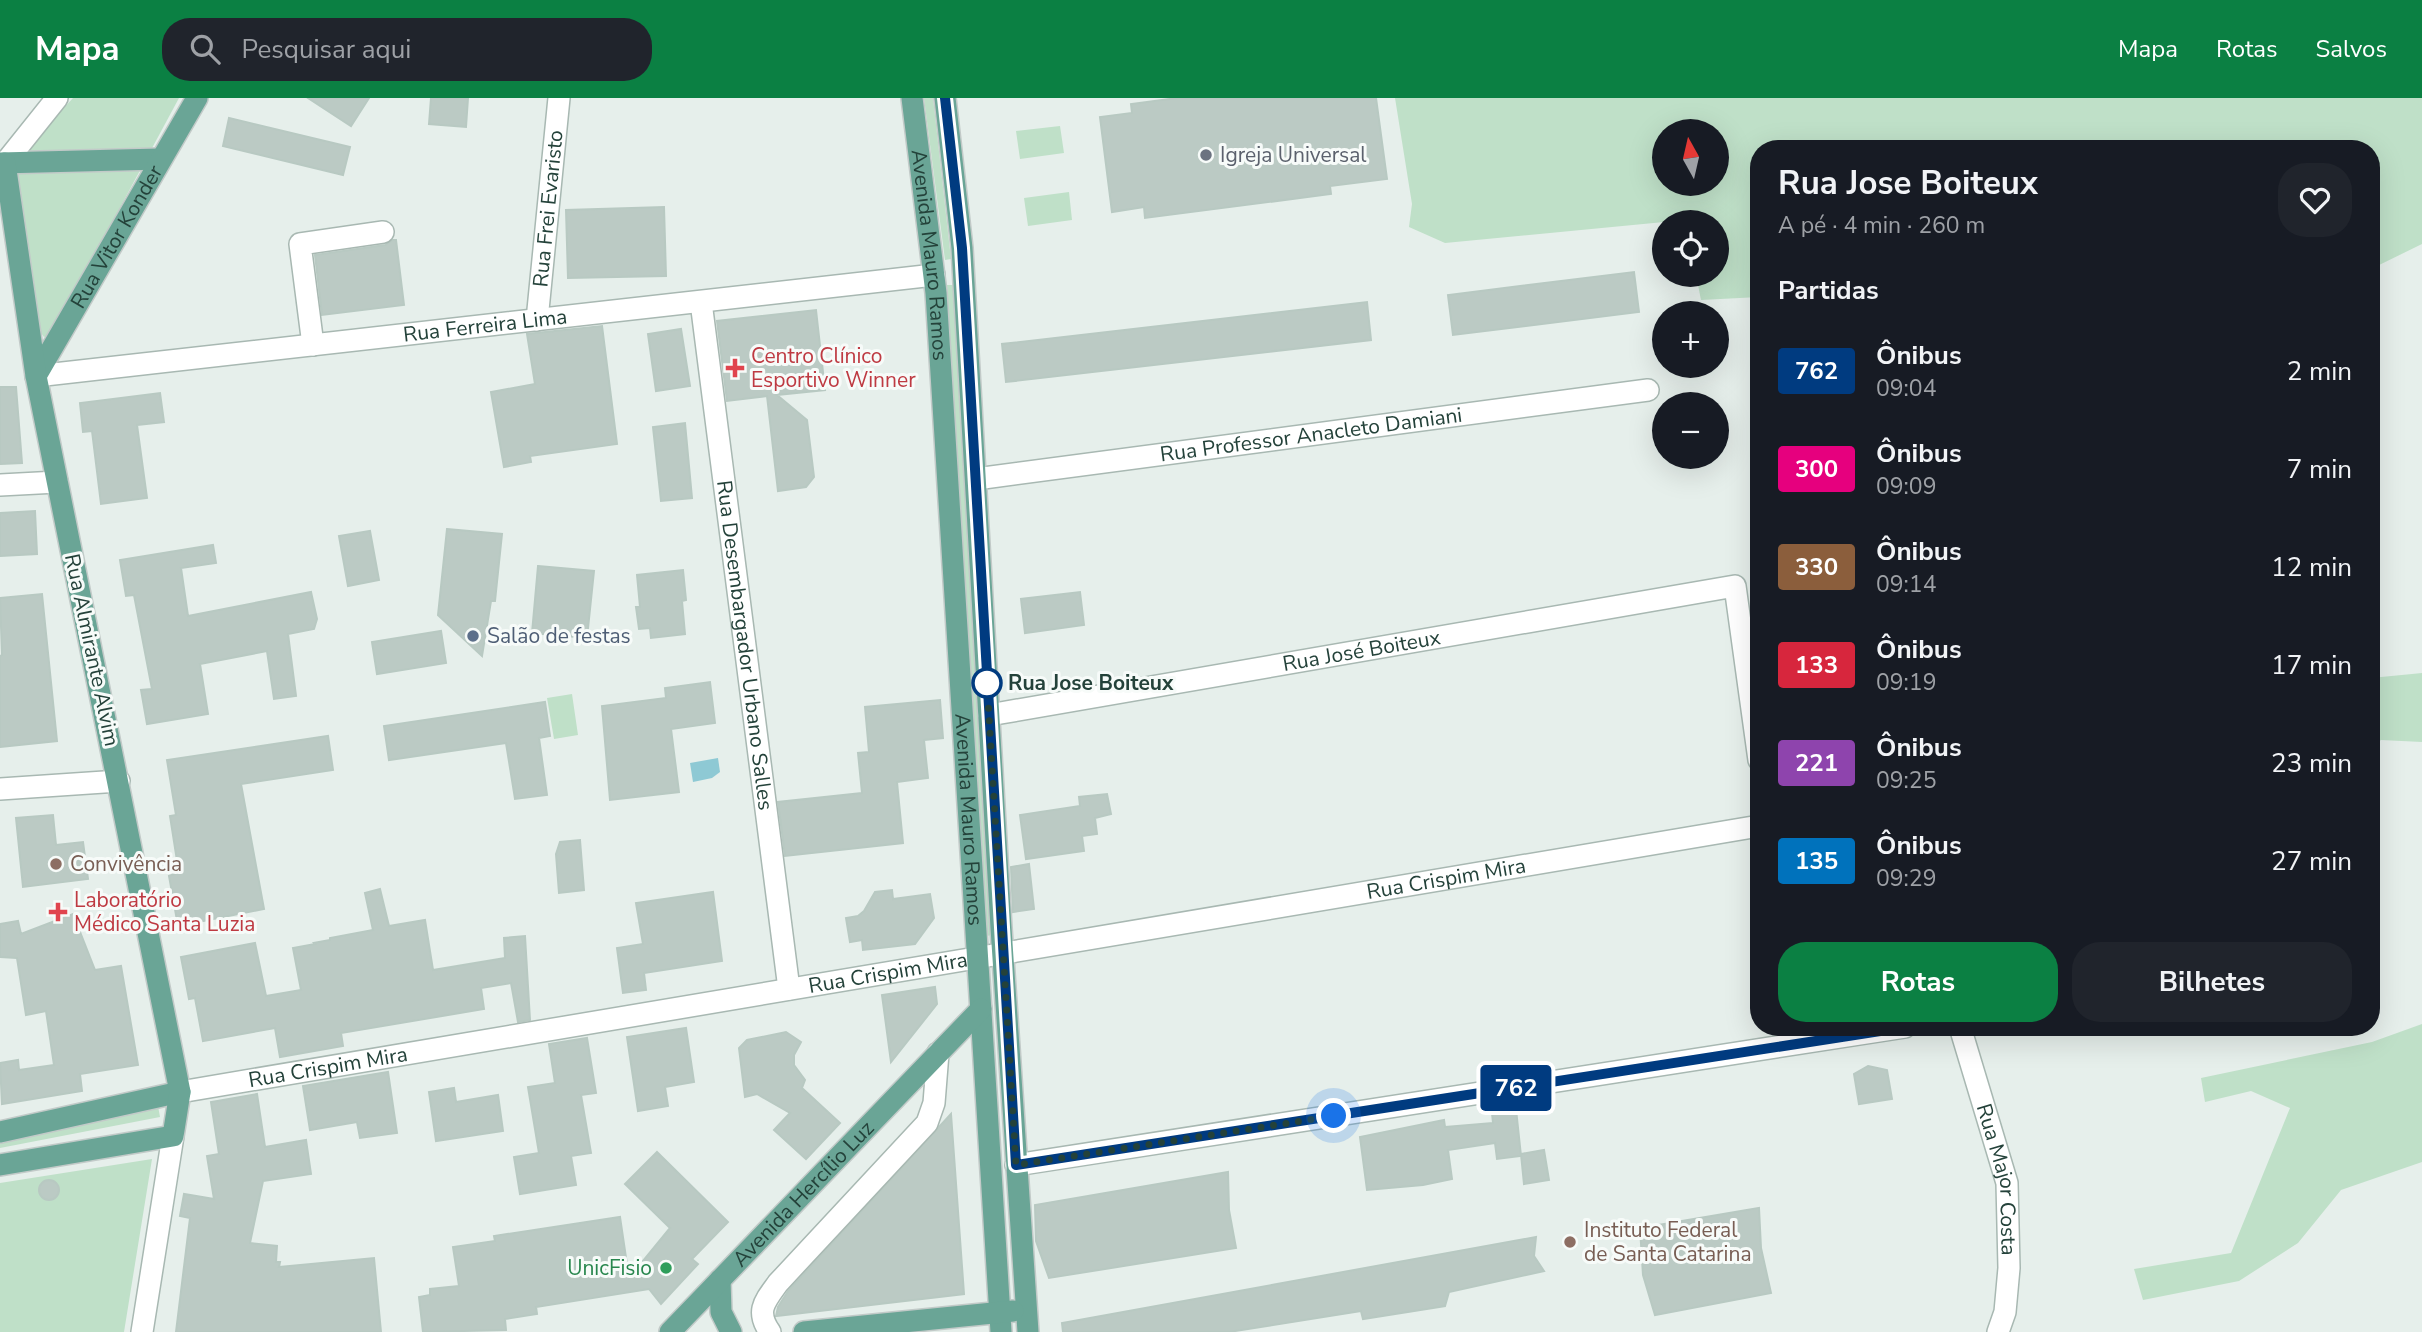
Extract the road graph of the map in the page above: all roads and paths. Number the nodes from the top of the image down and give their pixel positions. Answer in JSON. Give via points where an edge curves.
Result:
{"nodes":[{"id":1,"x":57,"y":98,"type":"edge"},
{"id":2,"x":197,"y":98,"type":"edge"},
{"id":3,"x":559,"y":98,"type":"edge"},
{"id":4,"x":912,"y":98,"type":"edge"},
{"id":5,"x":944,"y":98,"type":"edge"},
{"id":6,"x":160,"y":159,"type":"junction"},
{"id":7,"x":116,"y":160,"type":"junction"},
{"id":8,"x":3,"y":163,"type":"edge"},
{"id":9,"x":138,"y":197,"type":"junction"},
{"id":10,"x":383,"y":232,"type":"dead end"},
{"id":11,"x":964,"y":272,"type":"junction"},
{"id":12,"x":934,"y":275,"type":"junction"},
{"id":13,"x":701,"y":302,"type":"junction"},
{"id":14,"x":537,"y":320,"type":"junction"},
{"id":15,"x":313,"y":345,"type":"junction"},
{"id":16,"x":36,"y":376,"type":"junction"},
{"id":17,"x":1648,"y":390,"type":"dead end"},
{"id":18,"x":976,"y":479,"type":"junction"},
{"id":19,"x":57,"y":482,"type":"junction"},
{"id":20,"x":0,"y":485,"type":"edge"},
{"id":21,"x":1750,"y":695,"type":"edge"},
{"id":22,"x":989,"y":715,"type":"junction"},
{"id":23,"x":119,"y":781,"type":"junction"},
{"id":24,"x":0,"y":789,"type":"edge"},
{"id":25,"x":1750,"y":827,"type":"edge"},
{"id":26,"x":1002,"y":952,"type":"junction"},
{"id":27,"x":977,"y":956,"type":"junction"},
{"id":28,"x":789,"y":989,"type":"junction"},
{"id":29,"x":981,"y":1009,"type":"junction"},
{"id":30,"x":1007,"y":1022,"type":"junction"},
{"id":31,"x":1798,"y":1036,"type":"edge"},
{"id":32,"x":1963,"y":1036,"type":"edge"},
{"id":33,"x":938,"y":1053,"type":"junction"},
{"id":34,"x":180,"y":1092,"type":"junction"},
{"id":35,"x":0,"y":1132,"type":"edge"},
{"id":36,"x":173,"y":1136,"type":"junction"},
{"id":37,"x":0,"y":1165,"type":"edge"},
{"id":38,"x":1016,"y":1165,"type":"junction"},
{"id":39,"x":720,"y":1280,"type":"junction"},
{"id":40,"x":1026,"y":1310,"type":"junction"},
{"id":41,"x":1001,"y":1322,"type":"edge"},
{"id":42,"x":142,"y":1332,"type":"edge"},
{"id":43,"x":670,"y":1332,"type":"edge"},
{"id":44,"x":731,"y":1332,"type":"edge"},
{"id":45,"x":771,"y":1332,"type":"edge"},
{"id":46,"x":804,"y":1332,"type":"edge"},
{"id":47,"x":1028,"y":1332,"type":"edge"},
{"id":48,"x":1998,"y":1332,"type":"edge"}],
"edges":[{"from":1,"to":8,"type":"street"},
{"from":2,"to":6,"type":"main road","name":"Rua Vitor Konder"},
{"from":3,"to":14,"type":"street","name":"Rua Frei Evaristo"},
{"from":4,"to":12,"type":"main road","name":"Avenida Mauro Ramos"},
{"from":5,"to":11,"type":"main road","name":"Avenida Mauro Ramos"},
{"from":6,"to":7,"type":"main road"},
{"from":6,"to":9,"type":"main road","name":"Rua Vitor Konder"},
{"from":7,"to":8,"type":"main road"},
{"from":7,"to":9,"type":"main road","via":[[133,175]]},
{"from":8,"to":16,"type":"main road","name":"Rua Almirante Alvim"},
{"from":9,"to":16,"type":"main road","name":"Rua Vitor Konder"},
{"from":10,"to":15,"type":"street","via":[[300,244]]},
{"from":11,"to":12,"type":"main road"},
{"from":11,"to":18,"type":"main road","name":"Avenida Mauro Ramos"},
{"from":12,"to":13,"type":"street","name":"Rua Ferreira Lima"},
{"from":12,"to":27,"type":"main road","name":"Avenida Mauro Ramos"},
{"from":13,"to":14,"type":"street","name":"Rua Ferreira Lima"},
{"from":13,"to":28,"type":"street","name":"Rua Desembargador Urbano Salles"},
{"from":14,"to":15,"type":"street","name":"Rua Ferreira Lima"},
{"from":15,"to":16,"type":"street","name":"Rua Ferreira Lima"},
{"from":16,"to":19,"type":"main road","name":"Rua Almirante Alvim"},
{"from":17,"to":18,"type":"street","name":"Rua Professor Anacleto Damiani"},
{"from":18,"to":22,"type":"main road","name":"Avenida Mauro Ramos"},
{"from":19,"to":20,"type":"street"},
{"from":19,"to":23,"type":"main road","name":"Rua Almirante Alvim"},
{"from":21,"to":22,"type":"street","name":"Rua José Boiteux","via":[[1735,586]]},
{"from":22,"to":26,"type":"main road","name":"Avenida Mauro Ramos"},
{"from":23,"to":24,"type":"street"},
{"from":23,"to":34,"type":"main road","name":"Rua Almirante Alvim"},
{"from":25,"to":26,"type":"street","name":"Rua Crispim Mira"},
{"from":26,"to":27,"type":"street","name":"Rua Crispim Mira"},
{"from":26,"to":30,"type":"main road","name":"Avenida Mauro Ramos"},
{"from":27,"to":28,"type":"street","name":"Rua Crispim Mira"},
{"from":27,"to":29,"type":"main road","name":"Avenida Mauro Ramos"},
{"from":28,"to":34,"type":"street","name":"Rua Crispim Mira"},
{"from":29,"to":30,"type":"main road","via":[[995,1009]]},
{"from":29,"to":33,"type":"main road","name":"Avenida Hercílio Luz"},
{"from":29,"to":41,"type":"main road","name":"Avenida Mauro Ramos"},
{"from":30,"to":38,"type":"main road","name":"Avenida Mauro Ramos"},
{"from":31,"to":38,"type":"street"},
{"from":32,"to":48,"type":"street","name":"Rua Major Costa","via":[[2007,1183],[2009,1268],[2005,1312]]},
{"from":33,"to":39,"type":"main road","name":"Avenida Hercílio Luz"},
{"from":33,"to":45,"type":"street","name":"Avenida Hercílio Luz","via":[[934,1103],[927,1123],[778,1283],[764,1303],[763,1321]]},
{"from":34,"to":35,"type":"main road"},
{"from":34,"to":36,"type":"main road","name":"Rua Almirante Alvim"},
{"from":36,"to":37,"type":"main road"},
{"from":36,"to":42,"type":"street"},
{"from":38,"to":40,"type":"main road","name":"Avenida Mauro Ramos"},
{"from":39,"to":43,"type":"main road","name":"Avenida Hercílio Luz"},
{"from":39,"to":44,"type":"main road","via":[[721,1312]]},
{"from":40,"to":41,"type":"main road"},
{"from":40,"to":47,"type":"main road","name":"Avenida Mauro Ramos"},
{"from":41,"to":46,"type":"main road"}]}
